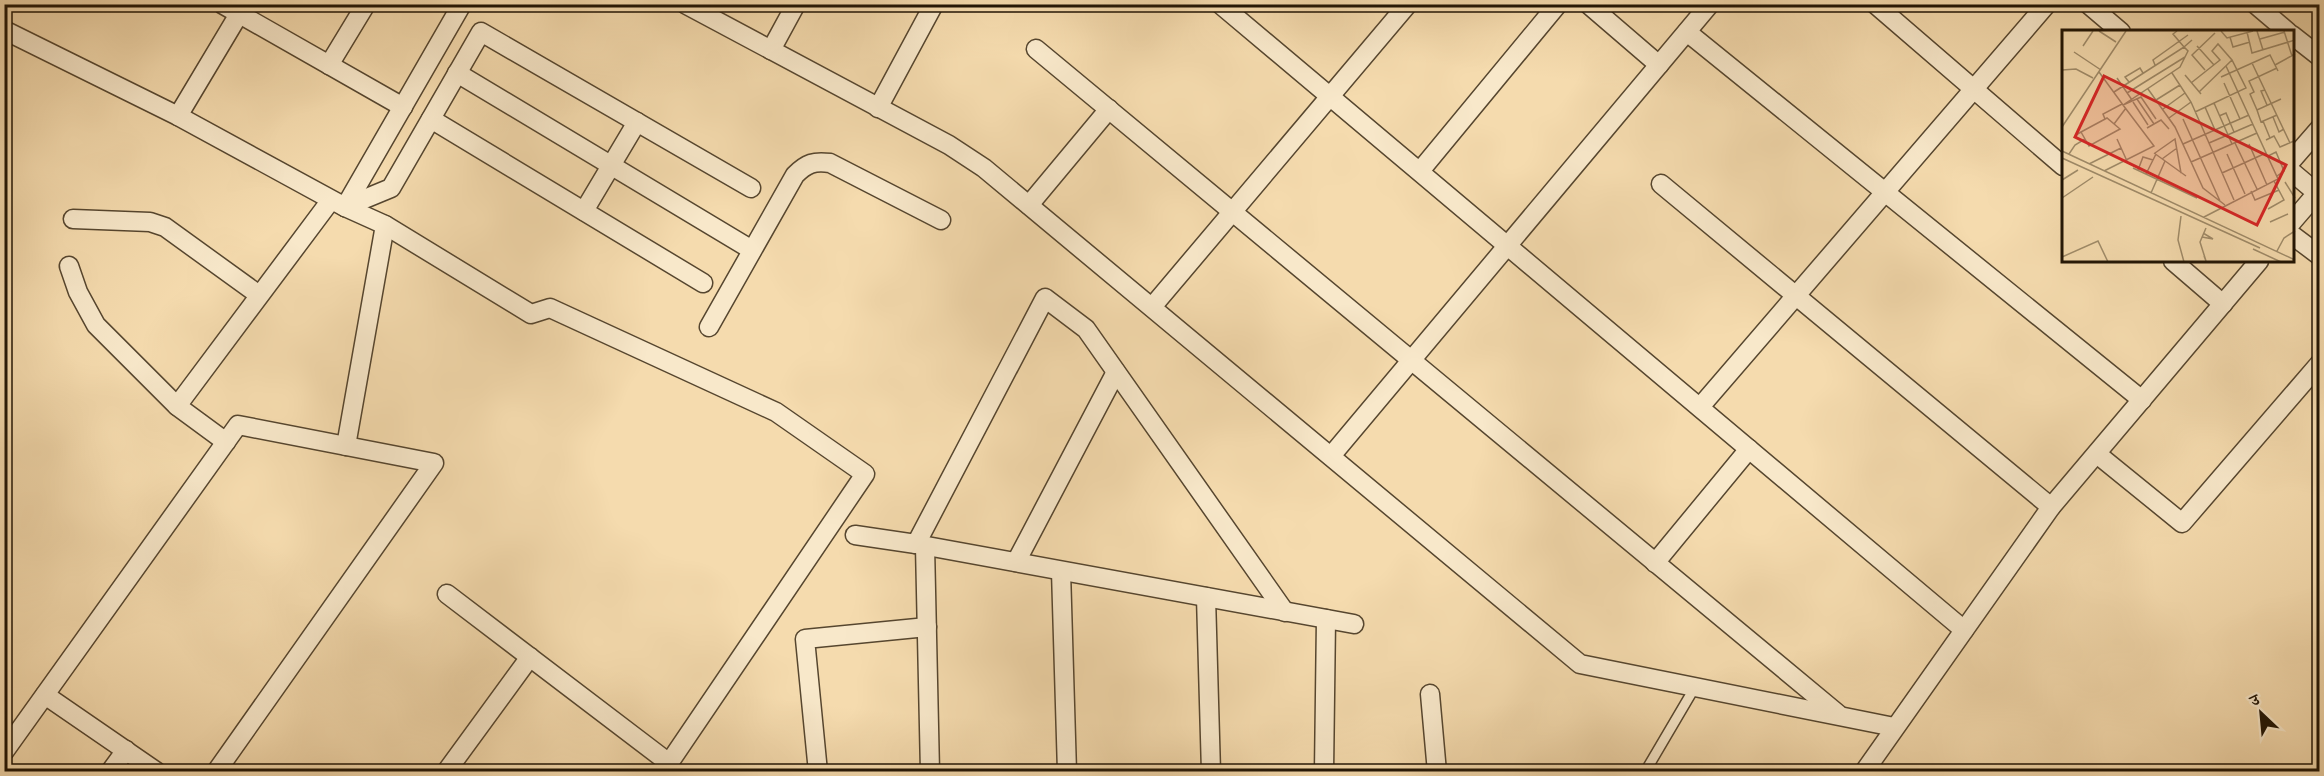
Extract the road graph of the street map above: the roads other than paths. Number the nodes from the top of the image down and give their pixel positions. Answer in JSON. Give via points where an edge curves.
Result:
{"nodes":[{"id":1,"x":222,"y":4,"type":"edge"},
{"id":2,"x":366,"y":4,"type":"edge"},
{"id":3,"x":462,"y":4,"type":"edge"},
{"id":4,"x":685,"y":4,"type":"edge"},
{"id":5,"x":796,"y":4,"type":"edge"},
{"id":6,"x":934,"y":4,"type":"edge"},
{"id":7,"x":1220,"y":4,"type":"edge"},
{"id":8,"x":1408,"y":4,"type":"edge"},
{"id":9,"x":1558,"y":4,"type":"edge"},
{"id":10,"x":1588,"y":4,"type":"edge"},
{"id":11,"x":1710,"y":4,"type":"edge"},
{"id":12,"x":1875,"y":4,"type":"edge"},
{"id":13,"x":2047,"y":4,"type":"edge"},
{"id":14,"x":2255,"y":4,"type":"edge"},
{"id":15,"x":2090,"y":5,"type":"edge"},
{"id":16,"x":242,"y":9,"type":"edge"},
{"id":17,"x":4,"y":30,"type":"edge"},
{"id":18,"x":2119,"y":30,"type":"edge"},
{"id":19,"x":2286,"y":30,"type":"edge"},
{"id":20,"x":1687,"y":32,"type":"junction"},
{"id":21,"x":2294,"y":37,"type":"edge"},
{"id":22,"x":1036,"y":49,"type":"dead end"},
{"id":23,"x":771,"y":50,"type":"junction"},
{"id":24,"x":2319,"y":57,"type":"edge"},
{"id":25,"x":329,"y":65,"type":"junction"},
{"id":26,"x":1659,"y":65,"type":"junction"},
{"id":27,"x":457,"y":73,"type":"junction"},
{"id":28,"x":1974,"y":89,"type":"junction"},
{"id":29,"x":1331,"y":96,"type":"junction"},
{"id":30,"x":403,"y":107,"type":"junction"},
{"id":31,"x":878,"y":108,"type":"junction"},
{"id":32,"x":1109,"y":109,"type":"junction"},
{"id":33,"x":178,"y":116,"type":"junction"},
{"id":34,"x":431,"y":119,"type":"junction"},
{"id":35,"x":637,"y":122,"type":"junction"},
{"id":36,"x":2319,"y":129,"type":"edge"},
{"id":37,"x":2294,"y":158,"type":"edge"},
{"id":38,"x":611,"y":165,"type":"junction"},
{"id":39,"x":2062,"y":165,"type":"edge"},
{"id":40,"x":1420,"y":171,"type":"junction"},
{"id":41,"x":2294,"y":174,"type":"edge"},
{"id":42,"x":1661,"y":184,"type":"dead end"},
{"id":43,"x":751,"y":188,"type":"dead end"},
{"id":44,"x":1885,"y":192,"type":"junction"},
{"id":45,"x":338,"y":204,"type":"junction"},
{"id":46,"x":1029,"y":206,"type":"junction"},
{"id":47,"x":584,"y":211,"type":"junction"},
{"id":48,"x":1233,"y":212,"type":"junction"},
{"id":49,"x":73,"y":219,"type":"dead end"},
{"id":50,"x":941,"y":220,"type":"dead end"},
{"id":51,"x":2294,"y":220,"type":"edge"},
{"id":52,"x":386,"y":225,"type":"junction"},
{"id":53,"x":2294,"y":236,"type":"edge"},
{"id":54,"x":1508,"y":245,"type":"junction"},
{"id":55,"x":752,"y":250,"type":"junction"},
{"id":56,"x":2319,"y":256,"type":"edge"},
{"id":57,"x":2174,"y":262,"type":"edge"},
{"id":58,"x":2258,"y":262,"type":"edge"},
{"id":59,"x":69,"y":266,"type":"dead end"},
{"id":60,"x":703,"y":283,"type":"dead end"},
{"id":61,"x":259,"y":296,"type":"junction"},
{"id":62,"x":1796,"y":296,"type":"junction"},
{"id":63,"x":2223,"y":304,"type":"junction"},
{"id":64,"x":1152,"y":308,"type":"junction"},
{"id":65,"x":709,"y":327,"type":"dead end"},
{"id":66,"x":1411,"y":360,"type":"junction"},
{"id":67,"x":2319,"y":363,"type":"edge"},
{"id":68,"x":1116,"y":372,"type":"junction"},
{"id":69,"x":2142,"y":400,"type":"junction"},
{"id":70,"x":177,"y":406,"type":"junction"},
{"id":71,"x":1700,"y":407,"type":"junction"},
{"id":72,"x":226,"y":442,"type":"junction"},
{"id":73,"x":346,"y":446,"type":"junction"},
{"id":74,"x":1749,"y":449,"type":"junction"},
{"id":75,"x":2097,"y":454,"type":"junction"},
{"id":76,"x":1331,"y":456,"type":"junction"},
{"id":77,"x":2051,"y":507,"type":"junction"},
{"id":78,"x":855,"y":535,"type":"dead end"},
{"id":79,"x":921,"y":545,"type":"junction"},
{"id":80,"x":1016,"y":562,"type":"junction"},
{"id":81,"x":1655,"y":563,"type":"junction"},
{"id":82,"x":1061,"y":571,"type":"junction"},
{"id":83,"x":447,"y":594,"type":"dead end"},
{"id":84,"x":1206,"y":597,"type":"junction"},
{"id":85,"x":1285,"y":612,"type":"junction"},
{"id":86,"x":1326,"y":619,"type":"junction"},
{"id":87,"x":1354,"y":624,"type":"dead end"},
{"id":88,"x":927,"y":627,"type":"junction"},
{"id":89,"x":1964,"y":630,"type":"junction"},
{"id":90,"x":530,"y":657,"type":"junction"},
{"id":91,"x":1695,"y":687,"type":"junction"},
{"id":92,"x":1430,"y":694,"type":"dead end"},
{"id":93,"x":45,"y":695,"type":"junction"},
{"id":94,"x":1840,"y":716,"type":"junction"},
{"id":95,"x":1894,"y":727,"type":"junction"},
{"id":96,"x":126,"y":750,"type":"junction"},
{"id":97,"x":4,"y":752,"type":"edge"},
{"id":98,"x":666,"y":767,"type":"edge"},
{"id":99,"x":110,"y":771,"type":"edge"},
{"id":100,"x":157,"y":771,"type":"edge"},
{"id":101,"x":216,"y":771,"type":"edge"},
{"id":102,"x":446,"y":771,"type":"edge"},
{"id":103,"x":818,"y":771,"type":"edge"},
{"id":104,"x":930,"y":771,"type":"edge"},
{"id":105,"x":1067,"y":771,"type":"edge"},
{"id":106,"x":1211,"y":771,"type":"edge"},
{"id":107,"x":1324,"y":771,"type":"edge"},
{"id":108,"x":1437,"y":771,"type":"edge"},
{"id":109,"x":1645,"y":771,"type":"edge"},
{"id":110,"x":1864,"y":771,"type":"edge"}],
"edges":[{"from":1,"to":16,"type":"street"},
{"from":2,"to":25,"type":"street"},
{"from":3,"to":30,"type":"street"},
{"from":4,"to":23,"type":"street"},
{"from":5,"to":23,"type":"street"},
{"from":6,"to":31,"type":"street"},
{"from":7,"to":29,"type":"street"},
{"from":8,"to":29,"type":"street"},
{"from":9,"to":40,"type":"street"},
{"from":10,"to":26,"type":"street"},
{"from":11,"to":20,"type":"street"},
{"from":12,"to":28,"type":"street"},
{"from":13,"to":28,"type":"street"},
{"from":14,"to":19,"type":"street"},
{"from":15,"to":18,"type":"street"},
{"from":16,"to":25,"type":"street"},
{"from":16,"to":33,"type":"street"},
{"from":17,"to":33,"type":"street"},
{"from":20,"to":26,"type":"street"},
{"from":20,"to":44,"type":"street"},
{"from":21,"to":24,"type":"street"},
{"from":22,"to":32,"type":"street"},
{"from":23,"to":31,"type":"street"},
{"from":25,"to":30,"type":"street"},
{"from":26,"to":54,"type":"street"},
{"from":27,"to":34,"type":"street"},
{"from":27,"to":35,"type":"street","via":[[481,32]]},
{"from":27,"to":38,"type":"street"},
{"from":28,"to":39,"type":"street"},
{"from":28,"to":44,"type":"street"},
{"from":29,"to":40,"type":"street"},
{"from":29,"to":48,"type":"street"},
{"from":30,"to":45,"type":"street"},
{"from":31,"to":46,"type":"street","via":[[949,145]]},
{"from":32,"to":46,"type":"street"},
{"from":32,"to":48,"type":"street"},
{"from":33,"to":45,"type":"street"},
{"from":34,"to":45,"type":"street","via":[[391,188]]},
{"from":34,"to":47,"type":"street"},
{"from":35,"to":38,"type":"street"},
{"from":35,"to":43,"type":"street"},
{"from":36,"to":37,"type":"street"},
{"from":38,"to":47,"type":"street"},
{"from":38,"to":55,"type":"street"},
{"from":40,"to":54,"type":"street"},
{"from":41,"to":51,"type":"street","via":[[2317,193]]},
{"from":42,"to":62,"type":"street"},
{"from":44,"to":62,"type":"street"},
{"from":44,"to":69,"type":"street"},
{"from":45,"to":52,"type":"street"},
{"from":45,"to":61,"type":"street"},
{"from":46,"to":64,"type":"street"},
{"from":47,"to":60,"type":"street"},
{"from":48,"to":64,"type":"street"},
{"from":48,"to":66,"type":"street"},
{"from":49,"to":61,"type":"street","via":[[165,226]]},
{"from":50,"to":55,"type":"street","via":[[830,163],[814,161],[795,175]]},
{"from":52,"to":73,"type":"street"},
{"from":52,"to":98,"type":"street","via":[[531,314],[550,308],[776,412],[865,474]]},
{"from":53,"to":56,"type":"street"},
{"from":54,"to":66,"type":"street"},
{"from":54,"to":71,"type":"street"},
{"from":55,"to":65,"type":"street"},
{"from":57,"to":63,"type":"street"},
{"from":58,"to":63,"type":"street"},
{"from":59,"to":70,"type":"street","via":[[96,325]]},
{"from":61,"to":70,"type":"street"},
{"from":62,"to":71,"type":"street"},
{"from":62,"to":77,"type":"street"},
{"from":63,"to":69,"type":"street"},
{"from":64,"to":76,"type":"street"},
{"from":66,"to":76,"type":"street"},
{"from":66,"to":81,"type":"street"},
{"from":67,"to":75,"type":"street","via":[[2182,523]]},
{"from":68,"to":79,"type":"street","via":[[1086,329],[1045,298]]},
{"from":68,"to":80,"type":"street"},
{"from":68,"to":85,"type":"street"},
{"from":69,"to":75,"type":"street"},
{"from":70,"to":72,"type":"street"},
{"from":71,"to":74,"type":"street"},
{"from":72,"to":73,"type":"street","via":[[238,425]]},
{"from":72,"to":93,"type":"street"},
{"from":73,"to":101,"type":"street","via":[[434,463]]},
{"from":74,"to":81,"type":"street"},
{"from":74,"to":89,"type":"street"},
{"from":75,"to":77,"type":"street"},
{"from":76,"to":91,"type":"street","via":[[1581,664]]},
{"from":77,"to":89,"type":"street"},
{"from":78,"to":79,"type":"street"},
{"from":79,"to":80,"type":"street"},
{"from":79,"to":88,"type":"street"},
{"from":80,"to":82,"type":"street"},
{"from":81,"to":94,"type":"street"},
{"from":82,"to":84,"type":"street"},
{"from":82,"to":105,"type":"street"},
{"from":83,"to":90,"type":"street"},
{"from":84,"to":85,"type":"street"},
{"from":84,"to":106,"type":"street"},
{"from":85,"to":86,"type":"street"},
{"from":86,"to":87,"type":"street"},
{"from":86,"to":107,"type":"street"},
{"from":88,"to":103,"type":"street","via":[[805,639]]},
{"from":88,"to":104,"type":"street"},
{"from":89,"to":95,"type":"street"},
{"from":90,"to":98,"type":"street"},
{"from":90,"to":102,"type":"street"},
{"from":91,"to":94,"type":"street"},
{"from":91,"to":109,"type":"lane"},
{"from":92,"to":108,"type":"street"},
{"from":93,"to":96,"type":"street"},
{"from":93,"to":97,"type":"street"},
{"from":94,"to":95,"type":"street"},
{"from":95,"to":110,"type":"street"},
{"from":96,"to":99,"type":"street"},
{"from":96,"to":100,"type":"street"}]}
